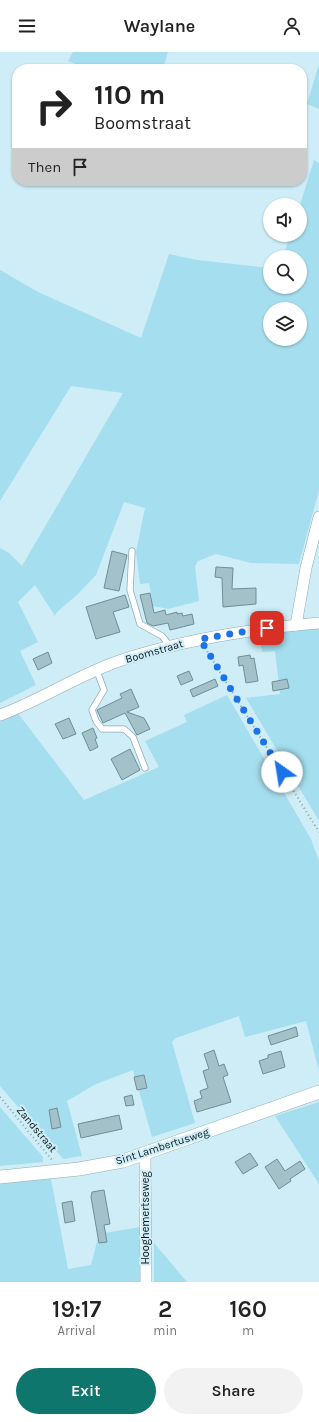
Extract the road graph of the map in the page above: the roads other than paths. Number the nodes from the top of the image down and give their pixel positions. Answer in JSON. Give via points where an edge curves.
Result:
{"nodes":[{"id":1,"x":319,"y":517,"type":"edge"},
{"id":2,"x":132,"y":551,"type":"dead end"},
{"id":3,"x":319,"y":623,"type":"edge"},
{"id":4,"x":296,"y":625,"type":"junction"},
{"id":5,"x":170,"y":646,"type":"junction"},
{"id":6,"x":97,"y":671,"type":"junction"},
{"id":7,"x":0,"y":715,"type":"edge"},
{"id":8,"x":145,"y":768,"type":"dead end"},
{"id":9,"x":319,"y":1092,"type":"edge"},
{"id":10,"x":145,"y":1153,"type":"junction"},
{"id":11,"x":0,"y":1177,"type":"edge"},
{"id":12,"x":146,"y":1282,"type":"edge"}],
"edges":[{"from":1,"to":4,"type":"street","via":[[306,568]]},
{"from":2,"to":5,"type":"lane","via":[[130,590],[140,624],[162,636]]},
{"from":3,"to":4,"type":"street","name":"Boomstraat"},
{"from":4,"to":5,"type":"street","name":"Boomstraat"},
{"from":5,"to":6,"type":"street","name":"Boomstraat"},
{"from":6,"to":7,"type":"street","name":"Boomstraat"},
{"from":6,"to":8,"type":"lane","via":[[104,690],[92,710],[96,721],[102,729],[124,729],[132,737]]},
{"from":9,"to":10,"type":"street","name":"Sint Lambertusweg"},
{"from":10,"to":11,"type":"street","name":"Sint Lambertusweg","via":[[123,1161]]},
{"from":10,"to":12,"type":"street","name":"Hooghemertseweg"}]}
